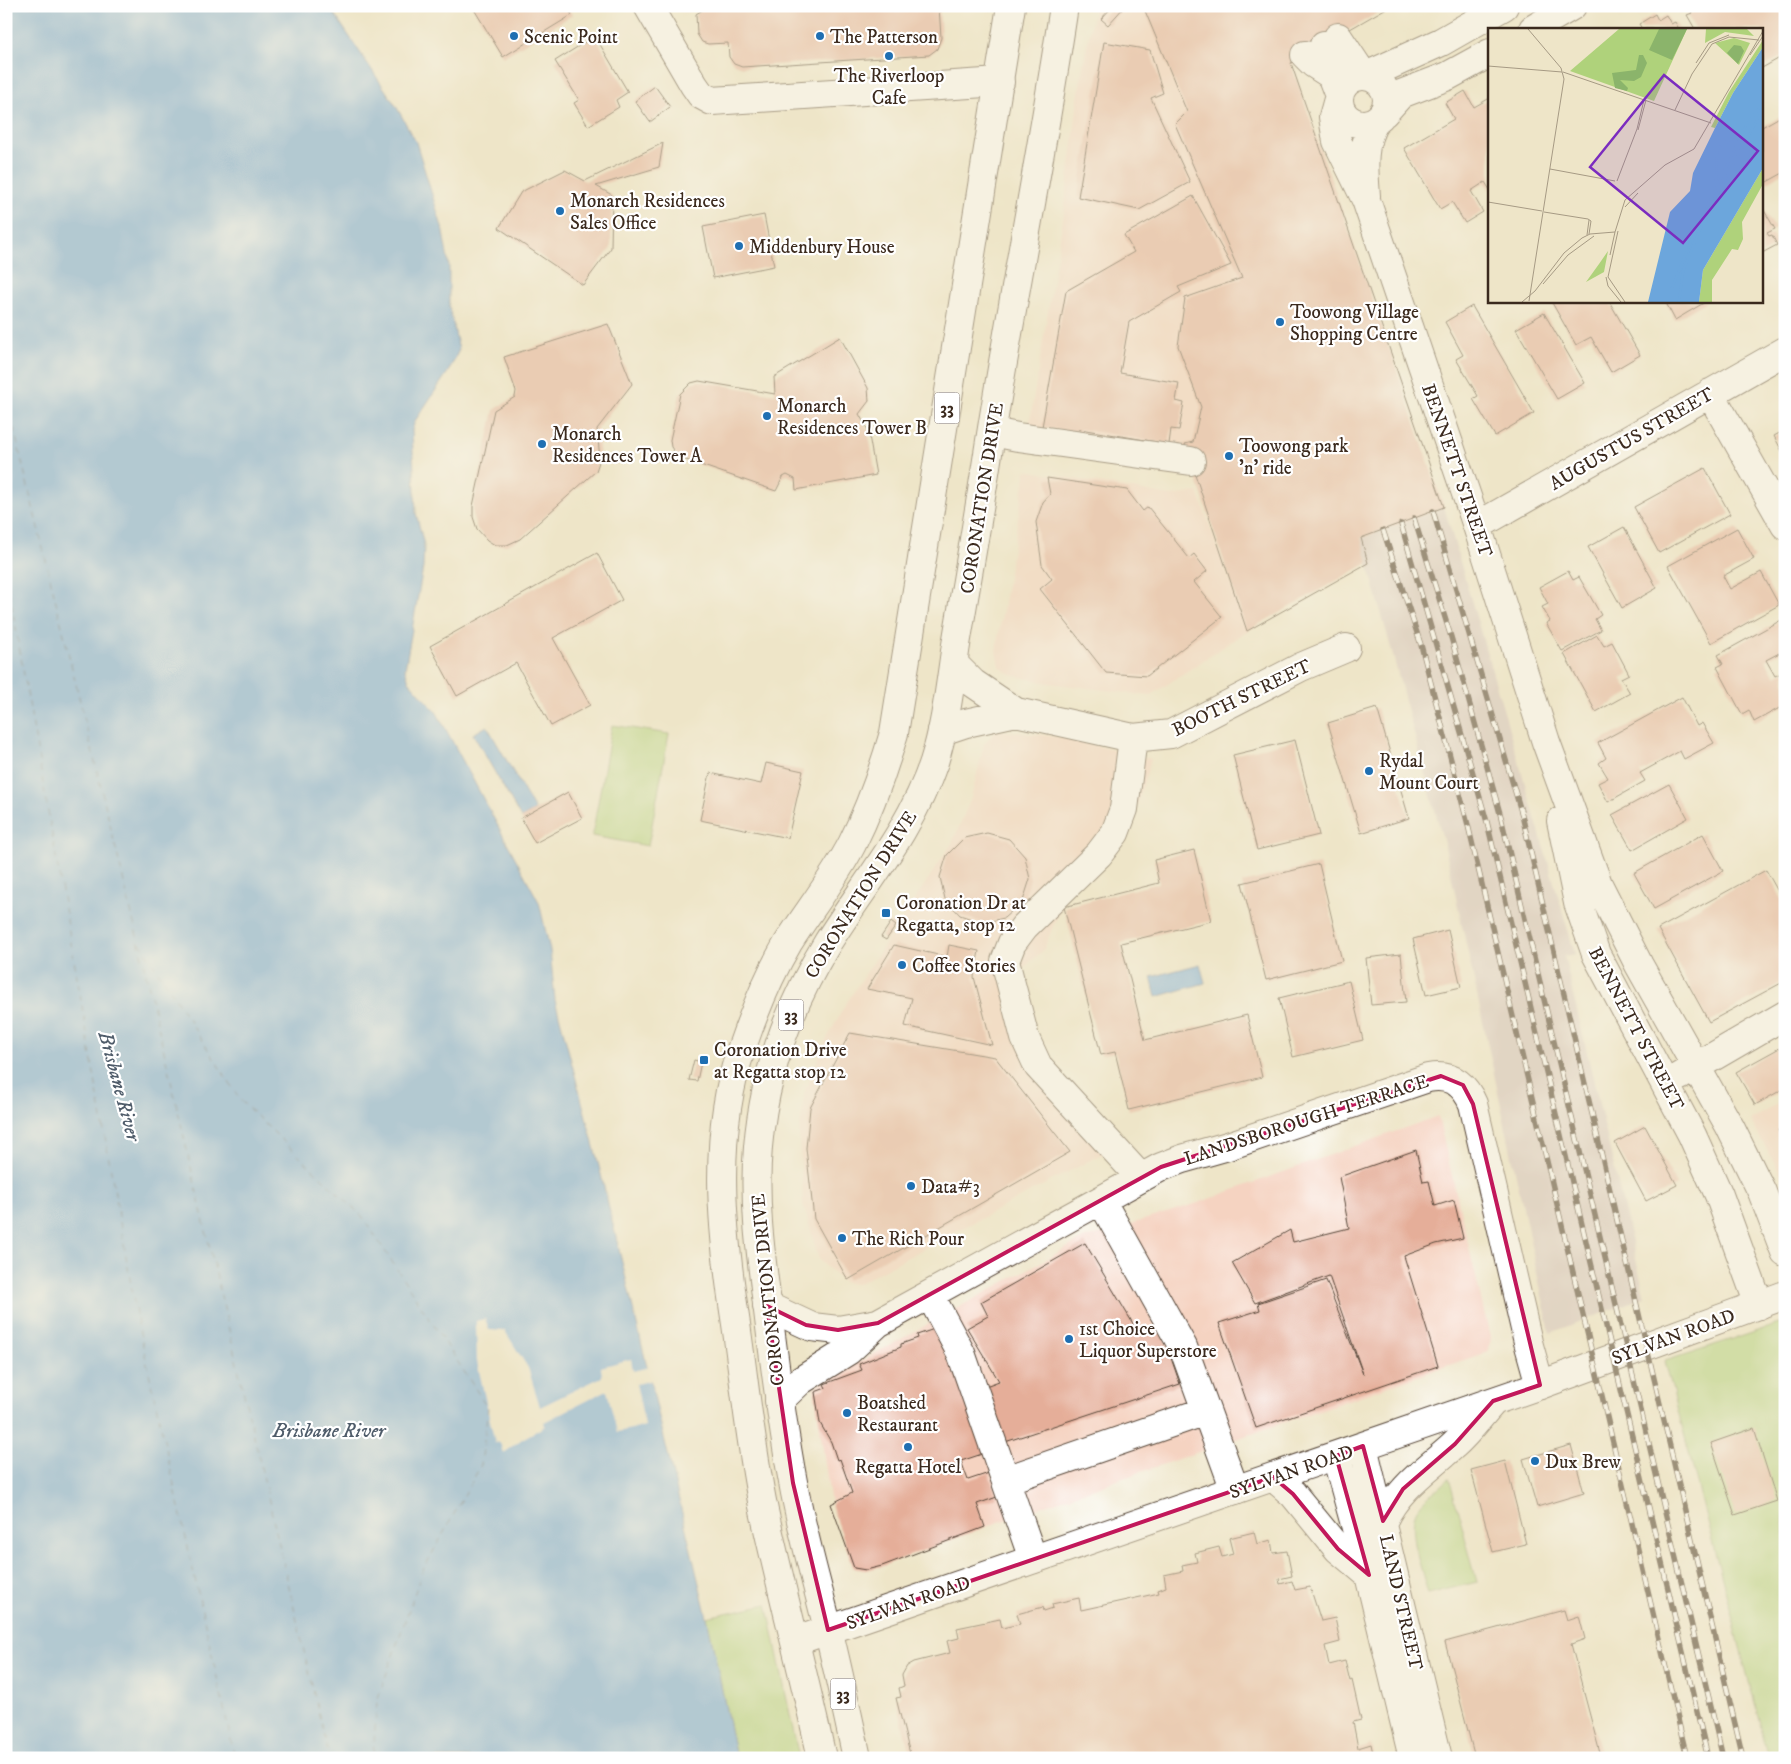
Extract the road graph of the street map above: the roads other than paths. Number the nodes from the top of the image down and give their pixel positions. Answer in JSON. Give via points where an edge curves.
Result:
{"nodes":[{"id":1,"x":648,"y":6,"type":"edge"},
{"id":2,"x":1011,"y":6,"type":"edge"},
{"id":3,"x":1064,"y":6,"type":"edge"},
{"id":4,"x":1504,"y":6,"type":"edge"},
{"id":5,"x":1572,"y":6,"type":"edge"},
{"id":6,"x":1535,"y":28,"type":"edge"},
{"id":7,"x":1441,"y":42,"type":"junction"},
{"id":8,"x":1488,"y":54,"type":"edge"},
{"id":9,"x":1362,"y":71,"type":"junction"},
{"id":10,"x":1000,"y":82,"type":"junction"},
{"id":11,"x":1336,"y":90,"type":"junction"},
{"id":12,"x":1382,"y":112,"type":"junction"},
{"id":13,"x":1366,"y":200,"type":"junction"},
{"id":14,"x":1785,"y":351,"type":"edge"},
{"id":15,"x":1710,"y":393,"type":"junction"},
{"id":16,"x":992,"y":432,"type":"junction"},
{"id":17,"x":1191,"y":461,"type":"dead end"},
{"id":18,"x":1785,"y":525,"type":"edge"},
{"id":19,"x":1477,"y":526,"type":"junction"},
{"id":20,"x":1346,"y":648,"type":"dead end"},
{"id":21,"x":954,"y":664,"type":"junction"},
{"id":22,"x":1016,"y":712,"type":"junction"},
{"id":23,"x":942,"y":731,"type":"junction"},
{"id":24,"x":1133,"y":738,"type":"junction"},
{"id":25,"x":1546,"y":742,"type":"junction"},
{"id":26,"x":1785,"y":1015,"type":"edge"},
{"id":27,"x":1696,"y":1066,"type":"junction"},
{"id":28,"x":1666,"y":1084,"type":"junction"},
{"id":29,"x":1141,"y":1178,"type":"junction"},
{"id":30,"x":1101,"y":1200,"type":"junction"},
{"id":31,"x":1785,"y":1252,"type":"edge"},
{"id":32,"x":930,"y":1295,"type":"junction"},
{"id":33,"x":1785,"y":1295,"type":"edge"},
{"id":34,"x":1759,"y":1305,"type":"junction"},
{"id":35,"x":767,"y":1306,"type":"junction"},
{"id":36,"x":878,"y":1323,"type":"junction"},
{"id":37,"x":1540,"y":1386,"type":"junction"},
{"id":38,"x":778,"y":1401,"type":"junction"},
{"id":39,"x":1493,"y":1402,"type":"junction"},
{"id":40,"x":1206,"y":1412,"type":"junction"},
{"id":41,"x":1363,"y":1446,"type":"junction"},
{"id":42,"x":1336,"y":1456,"type":"junction"},
{"id":43,"x":1273,"y":1477,"type":"junction"},
{"id":44,"x":1006,"y":1480,"type":"junction"},
{"id":45,"x":1235,"y":1490,"type":"junction"},
{"id":46,"x":1383,"y":1521,"type":"junction"},
{"id":47,"x":1033,"y":1559,"type":"junction"},
{"id":48,"x":1369,"y":1575,"type":"junction"},
{"id":49,"x":828,"y":1630,"type":"junction"},
{"id":50,"x":796,"y":1642,"type":"junction"},
{"id":51,"x":822,"y":1758,"type":"edge"},
{"id":52,"x":857,"y":1758,"type":"edge"},
{"id":53,"x":1413,"y":1758,"type":"edge"},
{"id":54,"x":1438,"y":1758,"type":"edge"}],
"edges":[{"from":1,"to":10,"type":"main road","via":[[694,85],[712,101]]},
{"from":2,"to":10,"type":"main road","number":"33"},
{"from":3,"to":16,"type":"main road","name":"CORONATION DRIVE","number":"33"},
{"from":4,"to":7,"type":"main road"},
{"from":5,"to":6,"type":"main road"},
{"from":7,"to":9,"type":"main road"},
{"from":7,"to":12,"type":"main road","via":[[1414,67]]},
{"from":8,"to":12,"type":"main road","via":[[1448,76],[1401,94]]},
{"from":9,"to":11,"type":"main road"},
{"from":9,"to":11,"type":"main road","via":[[1331,41],[1330,60]]},
{"from":9,"to":12,"type":"main road","via":[[1381,83],[1387,94]]},
{"from":10,"to":50,"type":"main road","name":"CORONATION DRIVE","number":"33","via":[[894,733],[872,801],[851,845],[832,880],[787,945],[762,996],[741,1050],[730,1096],[722,1191],[728,1275],[764,1510]]},
{"from":11,"to":12,"type":"main road","via":[[1342,112],[1350,121],[1362,124]]},
{"from":11,"to":13,"type":"main road","name":"BENNETT STREET","via":[[1333,117],[1337,141]]},
{"from":12,"to":13,"type":"main road","name":"BENNETT STREET","via":[[1369,132],[1365,148]]},
{"from":13,"to":19,"type":"main road","name":"BENNETT STREET"},
{"from":14,"to":15,"type":"main road","name":"AUGUSTUS STREET"},
{"from":15,"to":18,"type":"main road"},
{"from":15,"to":19,"type":"main road","name":"AUGUSTUS STREET"},
{"from":16,"to":17,"type":"main road"},
{"from":16,"to":21,"type":"main road","name":"CORONATION DRIVE","number":"33"},
{"from":19,"to":25,"type":"main road","name":"BENNETT STREET"},
{"from":20,"to":24,"type":"main road","name":"BOOTH STREET","via":[[1302,666],[1171,734]]},
{"from":21,"to":22,"type":"main road","name":"BOOTH STREET","via":[[974,683]]},
{"from":21,"to":23,"type":"main road","name":"CORONATION DRIVE","number":"33"},
{"from":22,"to":23,"type":"main road","name":"BOOTH STREET"},
{"from":22,"to":24,"type":"main road","name":"BOOTH STREET"},
{"from":23,"to":35,"type":"main road","name":"CORONATION DRIVE","number":"33","via":[[934,761],[901,835],[806,981],[785,1027],[772,1069],[762,1111],[755,1184]]},
{"from":24,"to":29,"type":"main road","via":[[1124,809],[1115,833],[1099,854],[1024,927],[1012,943],[1005,961],[1024,1038],[1038,1066]]},
{"from":25,"to":27,"type":"main road","name":"BENNETT STREET","via":[[1605,900]]},
{"from":25,"to":28,"type":"main road","name":"BENNETT STREET","via":[[1572,877],[1591,941],[1601,966]]},
{"from":26,"to":27,"type":"main road"},
{"from":27,"to":28,"type":"main road"},
{"from":27,"to":31,"type":"main road","name":"BENNETT STREET","via":[[1747,1161]]},
{"from":28,"to":34,"type":"main road","name":"BENNETT STREET","via":[[1705,1163]]},
{"from":29,"to":30,"type":"main road","name":"LANDSBOROUGH TERRACE"},
{"from":29,"to":37,"type":"main road","name":"LANDSBOROUGH TERRACE","via":[[1182,1158],[1228,1146],[1428,1078],[1441,1076],[1452,1079],[1462,1085],[1473,1104]]},
{"from":30,"to":32,"type":"main road","name":"LANDSBOROUGH TERRACE"},
{"from":30,"to":40,"type":"main road","via":[[1183,1347]]},
{"from":32,"to":36,"type":"main road","name":"LANDSBOROUGH TERRACE"},
{"from":32,"to":44,"type":"main road","via":[[961,1353]]},
{"from":33,"to":34,"type":"main road","name":"SYLVAN ROAD"},
{"from":34,"to":37,"type":"main road","name":"SYLVAN ROAD"},
{"from":35,"to":36,"type":"main road","name":"LANDSBOROUGH TERRACE","via":[[812,1327],[838,1330]]},
{"from":35,"to":38,"type":"main road","name":"CORONATION DRIVE","number":"33"},
{"from":36,"to":38,"type":"main road","name":"LANDSBOROUGH TERRACE","via":[[848,1351],[800,1381]]},
{"from":37,"to":39,"type":"main road","name":"SYLVAN ROAD"},
{"from":38,"to":49,"type":"main road","name":"CORONATION DRIVE","number":"33","via":[[804,1537]]},
{"from":39,"to":41,"type":"main road","name":"SYLVAN ROAD"},
{"from":39,"to":46,"type":"main road","via":[[1455,1444],[1403,1489]]},
{"from":40,"to":44,"type":"main road"},
{"from":40,"to":45,"type":"main road"},
{"from":41,"to":42,"type":"main road","name":"SYLVAN ROAD"},
{"from":41,"to":46,"type":"main road","name":"LAND STREET"},
{"from":42,"to":43,"type":"main road","name":"SYLVAN ROAD"},
{"from":42,"to":48,"type":"main road","name":"LAND STREET"},
{"from":43,"to":45,"type":"main road","name":"SYLVAN ROAD"},
{"from":43,"to":48,"type":"main road","via":[[1294,1494],[1338,1549]]},
{"from":44,"to":47,"type":"main road"},
{"from":45,"to":47,"type":"main road","name":"SYLVAN ROAD"},
{"from":46,"to":54,"type":"main road","name":"LAND STREET"},
{"from":47,"to":49,"type":"main road","name":"SYLVAN ROAD"},
{"from":48,"to":53,"type":"main road","name":"LAND STREET"},
{"from":49,"to":50,"type":"main road","name":"SYLVAN ROAD"},
{"from":49,"to":52,"type":"main road","name":"CORONATION DRIVE","number":"33"},
{"from":50,"to":51,"type":"main road","name":"CORONATION DRIVE","number":"33"}]}
